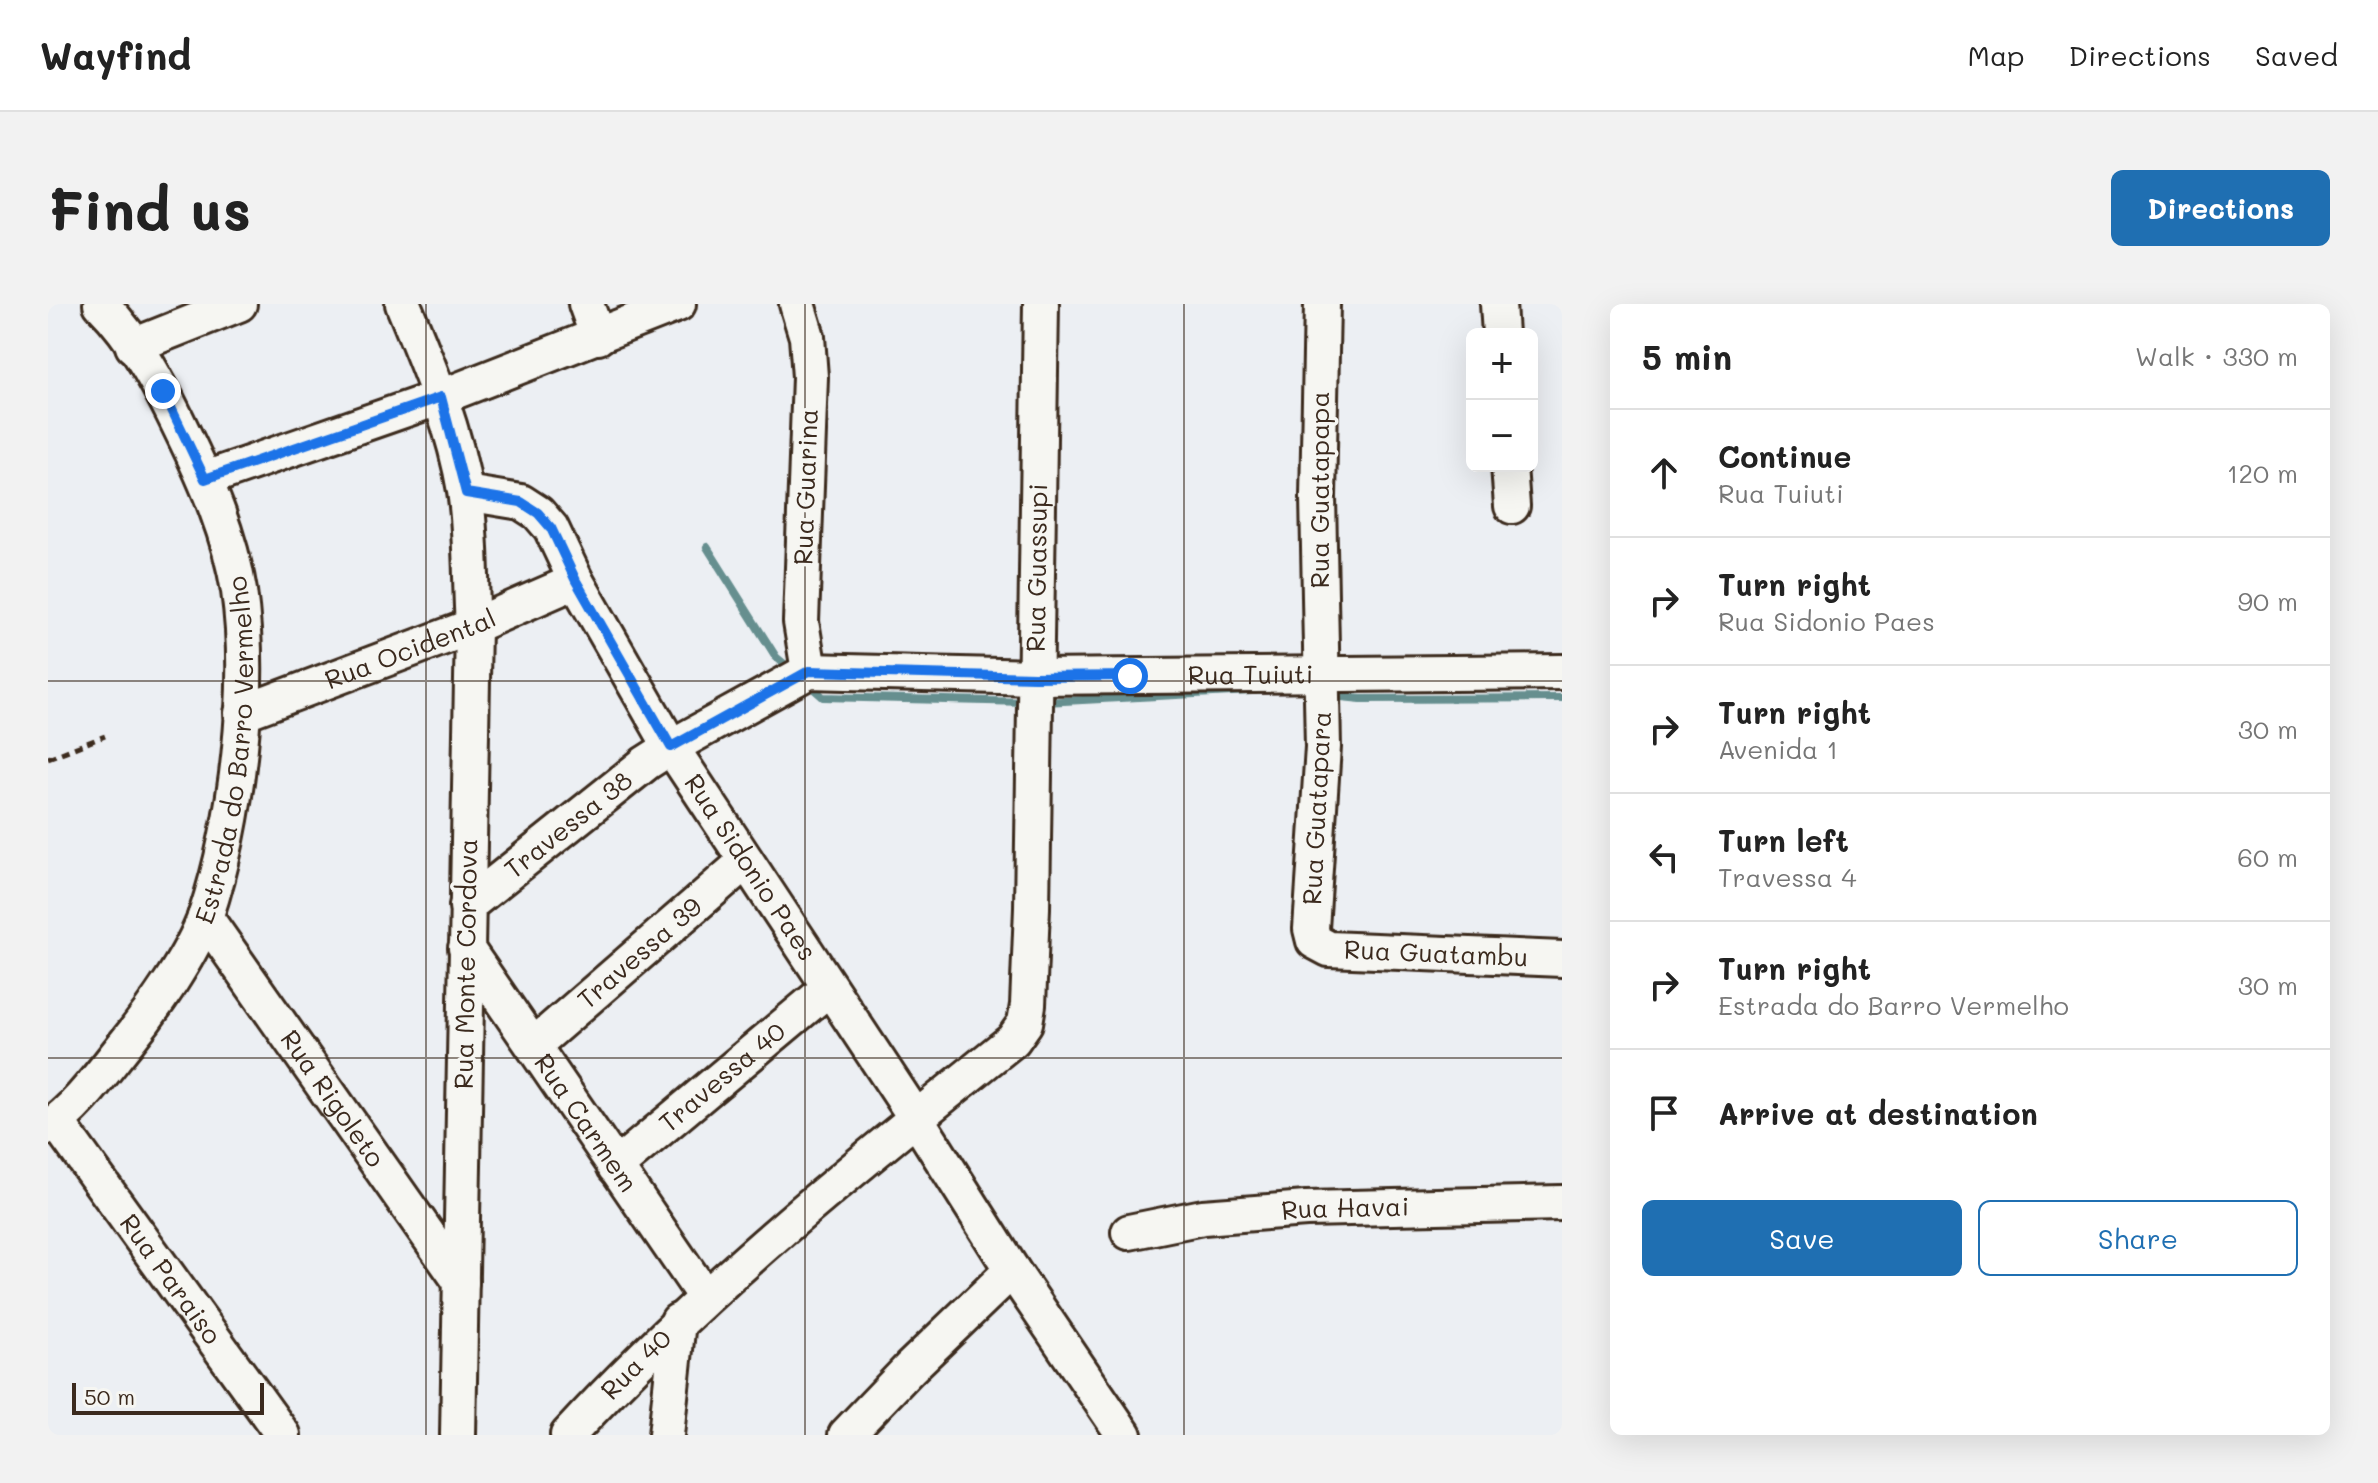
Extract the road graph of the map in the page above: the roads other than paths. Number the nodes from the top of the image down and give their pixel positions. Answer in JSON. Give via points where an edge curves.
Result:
{"nodes":[{"id":1,"x":101,"y":304,"type":"edge"},
{"id":2,"x":239,"y":304,"type":"edge"},
{"id":3,"x":403,"y":304,"type":"edge"},
{"id":4,"x":586,"y":304,"type":"edge"},
{"id":5,"x":678,"y":304,"type":"edge"},
{"id":6,"x":797,"y":304,"type":"edge"},
{"id":7,"x":1041,"y":304,"type":"edge"},
{"id":8,"x":1322,"y":304,"type":"edge"},
{"id":9,"x":1498,"y":304,"type":"edge"},
{"id":10,"x":1500,"y":328,"type":"edge"},
{"id":11,"x":598,"y":337,"type":"junction"},
{"id":12,"x":133,"y":346,"type":"junction"},
{"id":13,"x":441,"y":397,"type":"junction"},
{"id":14,"x":1509,"y":472,"type":"edge"},
{"id":15,"x":205,"y":479,"type":"junction"},
{"id":16,"x":466,"y":493,"type":"junction"},
{"id":17,"x":1512,"y":506,"type":"dead end"},
{"id":18,"x":576,"y":581,"type":"junction"},
{"id":19,"x":473,"y":626,"type":"junction"},
{"id":20,"x":1562,"y":672,"type":"edge"},
{"id":21,"x":799,"y":676,"type":"junction"},
{"id":22,"x":1034,"y":688,"type":"junction"},
{"id":23,"x":1323,"y":692,"type":"junction"},
{"id":24,"x":242,"y":713,"type":"junction"},
{"id":25,"x":671,"y":747,"type":"junction"},
{"id":26,"x":746,"y":861,"type":"junction"},
{"id":27,"x":467,"y":906,"type":"junction"},
{"id":28,"x":205,"y":917,"type":"junction"},
{"id":29,"x":1314,"y":941,"type":"joint"},
{"id":30,"x":466,"y":948,"type":"junction"},
{"id":31,"x":1562,"y":959,"type":"edge"},
{"id":32,"x":829,"y":988,"type":"junction"},
{"id":33,"x":534,"y":1045,"type":"junction"},
{"id":34,"x":916,"y":1118,"type":"junction"},
{"id":35,"x":53,"y":1124,"type":"edge"},
{"id":36,"x":615,"y":1167,"type":"junction"},
{"id":37,"x":1562,"y":1203,"type":"edge"},
{"id":38,"x":1129,"y":1232,"type":"dead end"},
{"id":39,"x":1012,"y":1270,"type":"junction"},
{"id":40,"x":461,"y":1282,"type":"junction"},
{"id":41,"x":705,"y":1297,"type":"junction"},
{"id":42,"x":678,"y":1321,"type":"junction"},
{"id":43,"x":283,"y":1435,"type":"edge"},
{"id":44,"x":458,"y":1435,"type":"edge"},
{"id":45,"x":568,"y":1435,"type":"edge"},
{"id":46,"x":666,"y":1435,"type":"edge"},
{"id":47,"x":846,"y":1435,"type":"edge"},
{"id":48,"x":1124,"y":1435,"type":"edge"}],
"edges":[{"from":1,"to":12,"type":"street","name":"Estrada do Barro Vermelho"},
{"from":2,"to":12,"type":"street"},
{"from":3,"to":13,"type":"street","name":"Rua Monte Cordova"},
{"from":4,"to":11,"type":"street"},
{"from":5,"to":11,"type":"street"},
{"from":6,"to":21,"type":"street","name":"Rua Guarina","via":[[807,337],[810,377]]},
{"from":7,"to":22,"type":"street","name":"Rua Guassupi"},
{"from":8,"to":23,"type":"street","name":"Rua Guatapapa","via":[[1318,497]]},
{"from":9,"to":10,"type":"street"},
{"from":11,"to":13,"type":"street"},
{"from":12,"to":15,"type":"street","name":"Estrada do Barro Vermelho","via":[[163,391]]},
{"from":13,"to":15,"type":"street"},
{"from":13,"to":16,"type":"street","name":"Rua Monte Cordova"},
{"from":14,"to":17,"type":"street"},
{"from":15,"to":24,"type":"street","name":"Estrada do Barro Vermelho","via":[[239,589]]},
{"from":16,"to":18,"type":"street","name":"Rua Sidonio Paes","via":[[521,502],[538,513],[551,528]]},
{"from":16,"to":19,"type":"street","name":"Rua Monte Cordova"},
{"from":18,"to":19,"type":"street","name":"Rua Ocidental"},
{"from":18,"to":25,"type":"street","name":"Rua Sidonio Paes"},
{"from":19,"to":24,"type":"street","name":"Rua Ocidental"},
{"from":19,"to":27,"type":"street","name":"Rua Monte Cordova"},
{"from":20,"to":23,"type":"street","name":"Rua Tuiuti"},
{"from":21,"to":22,"type":"street","name":"Rua Tuiuti"},
{"from":21,"to":25,"type":"street"},
{"from":22,"to":23,"type":"street","name":"Rua Tuiuti"},
{"from":22,"to":34,"type":"street","name":"Rua Guassupi","via":[[1025,1023],[1013,1040]]},
{"from":23,"to":29,"type":"street","name":"Rua Guatapara"},
{"from":24,"to":28,"type":"street","name":"Estrada do Barro Vermelho","via":[[231,803]]},
{"from":25,"to":26,"type":"street","name":"Rua Sidonio Paes"},
{"from":25,"to":27,"type":"street","name":"Travessa 38"},
{"from":26,"to":32,"type":"street","name":"Rua Sidonio Paes"},
{"from":26,"to":33,"type":"street","name":"Travessa 39"},
{"from":27,"to":30,"type":"street","name":"Rua Monte Cordova"},
{"from":28,"to":35,"type":"street","name":"Estrada do Barro Vermelho","via":[[137,1030]]},
{"from":28,"to":40,"type":"street","name":"Rua Rigoleto"},
{"from":29,"to":31,"type":"street","name":"Rua Guatambu","via":[[1329,949]]},
{"from":30,"to":33,"type":"street","name":"Rua Carmem"},
{"from":30,"to":40,"type":"street","name":"Rua Monte Cordova"},
{"from":32,"to":34,"type":"street","name":"Rua Sidonio Paes"},
{"from":32,"to":36,"type":"street","name":"Travessa 40"},
{"from":33,"to":36,"type":"street","name":"Rua Carmem"},
{"from":34,"to":39,"type":"street","name":"Rua Sidonio Paes"},
{"from":34,"to":41,"type":"street"},
{"from":35,"to":43,"type":"street","name":"Rua Paraiso"},
{"from":36,"to":41,"type":"street","name":"Rua Carmem"},
{"from":37,"to":38,"type":"street","name":"Rua Havai","via":[[1306,1209],[1203,1217]]},
{"from":39,"to":47,"type":"street"},
{"from":39,"to":48,"type":"street","name":"Rua Sidonio Paes"},
{"from":40,"to":44,"type":"street","name":"Rua Monte Cordova"},
{"from":41,"to":42,"type":"street","name":"Rua 40"},
{"from":42,"to":45,"type":"street","name":"Rua 40"},
{"from":42,"to":46,"type":"street"}]}
